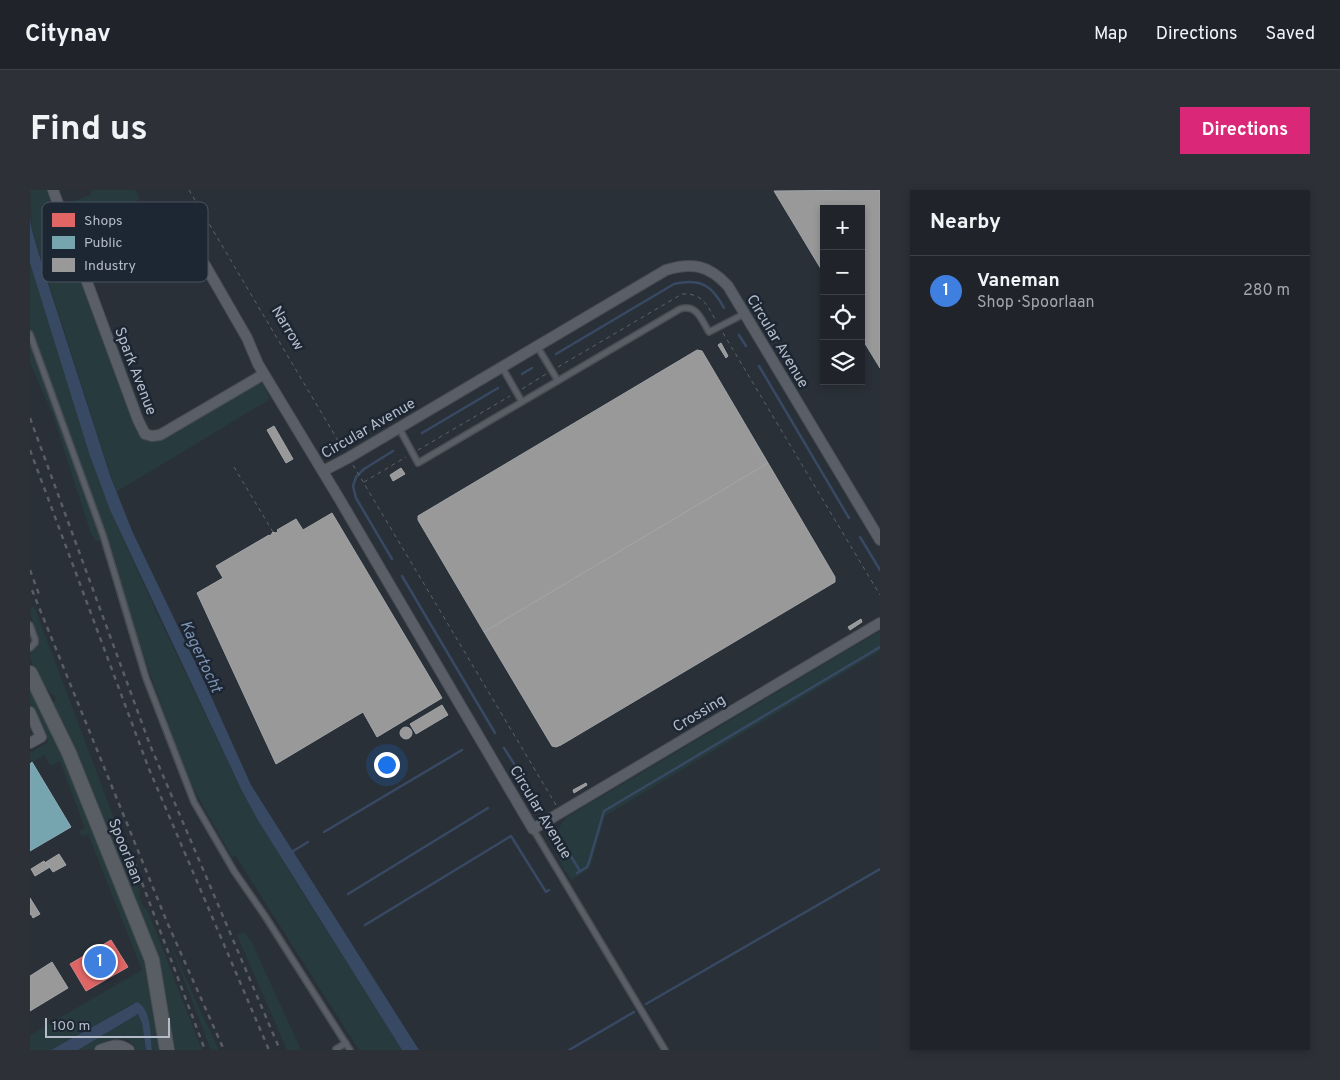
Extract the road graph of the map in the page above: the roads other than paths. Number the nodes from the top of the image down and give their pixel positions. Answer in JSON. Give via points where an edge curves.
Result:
{"nodes":[{"id":1,"x":52,"y":190,"type":"edge"},
{"id":2,"x":56,"y":202,"type":"edge"},
{"id":3,"x":208,"y":271,"type":"edge"},
{"id":4,"x":86,"y":282,"type":"edge"},
{"id":5,"x":745,"y":314,"type":"junction"},
{"id":6,"x":30,"y":334,"type":"edge"},
{"id":7,"x":537,"y":346,"type":"junction"},
{"id":8,"x":501,"y":367,"type":"junction"},
{"id":9,"x":264,"y":374,"type":"junction"},
{"id":10,"x":558,"y":381,"type":"junction"},
{"id":11,"x":522,"y":402,"type":"junction"},
{"id":12,"x":399,"y":428,"type":"junction"},
{"id":13,"x":323,"y":471,"type":"junction"},
{"id":14,"x":880,"y":540,"type":"edge"},
{"id":15,"x":880,"y":623,"type":"edge"},
{"id":16,"x":30,"y":625,"type":"edge"},
{"id":17,"x":30,"y":648,"type":"edge"},
{"id":18,"x":30,"y":672,"type":"edge"},
{"id":19,"x":30,"y":712,"type":"edge"},
{"id":20,"x":30,"y":743,"type":"edge"},
{"id":21,"x":533,"y":829,"type":"junction"},
{"id":22,"x":346,"y":1043,"type":"junction"},
{"id":23,"x":336,"y":1049,"type":"edge"},
{"id":24,"x":100,"y":1050,"type":"edge"},
{"id":25,"x":129,"y":1050,"type":"edge"},
{"id":26,"x":167,"y":1050,"type":"edge"},
{"id":27,"x":350,"y":1050,"type":"edge"},
{"id":28,"x":665,"y":1050,"type":"edge"}],
"edges":[{"from":1,"to":2,"type":"street","name":"Spark Avenue"},
{"from":3,"to":9,"type":"street"},
{"from":4,"to":9,"type":"street","name":"Spark Avenue","via":[[145,434],[160,435]]},
{"from":5,"to":7,"type":"street","name":"Circular Avenue","via":[[719,276],[692,265],[680,265],[666,270]]},
{"from":5,"to":10,"type":"lane","via":[[709,332],[694,310],[680,309]]},
{"from":5,"to":14,"type":"street","name":"Circular Avenue"},
{"from":6,"to":22,"type":"lane","via":[[103,535],[146,678],[194,802],[234,871]]},
{"from":7,"to":8,"type":"street","name":"Circular Avenue"},
{"from":7,"to":10,"type":"lane"},
{"from":8,"to":11,"type":"lane"},
{"from":8,"to":12,"type":"street","name":"Circular Avenue"},
{"from":9,"to":13,"type":"street"},
{"from":10,"to":11,"type":"lane"},
{"from":11,"to":12,"type":"lane","via":[[418,463]]},
{"from":12,"to":13,"type":"street","name":"Circular Avenue","via":[[350,462]]},
{"from":13,"to":21,"type":"street","name":"Circular Avenue"},
{"from":15,"to":21,"type":"street","name":"Crossing"},
{"from":16,"to":17,"type":"lane","via":[[35,643]]},
{"from":18,"to":26,"type":"main road","name":"Spoorlaan","via":[[69,753],[152,960]]},
{"from":19,"to":20,"type":"street","via":[[41,737]]},
{"from":21,"to":28,"type":"lane","name":"Circular Avenue"},
{"from":22,"to":23,"type":"lane"},
{"from":22,"to":27,"type":"lane"},
{"from":24,"to":25,"type":"street","via":[[113,1045]]}]}
